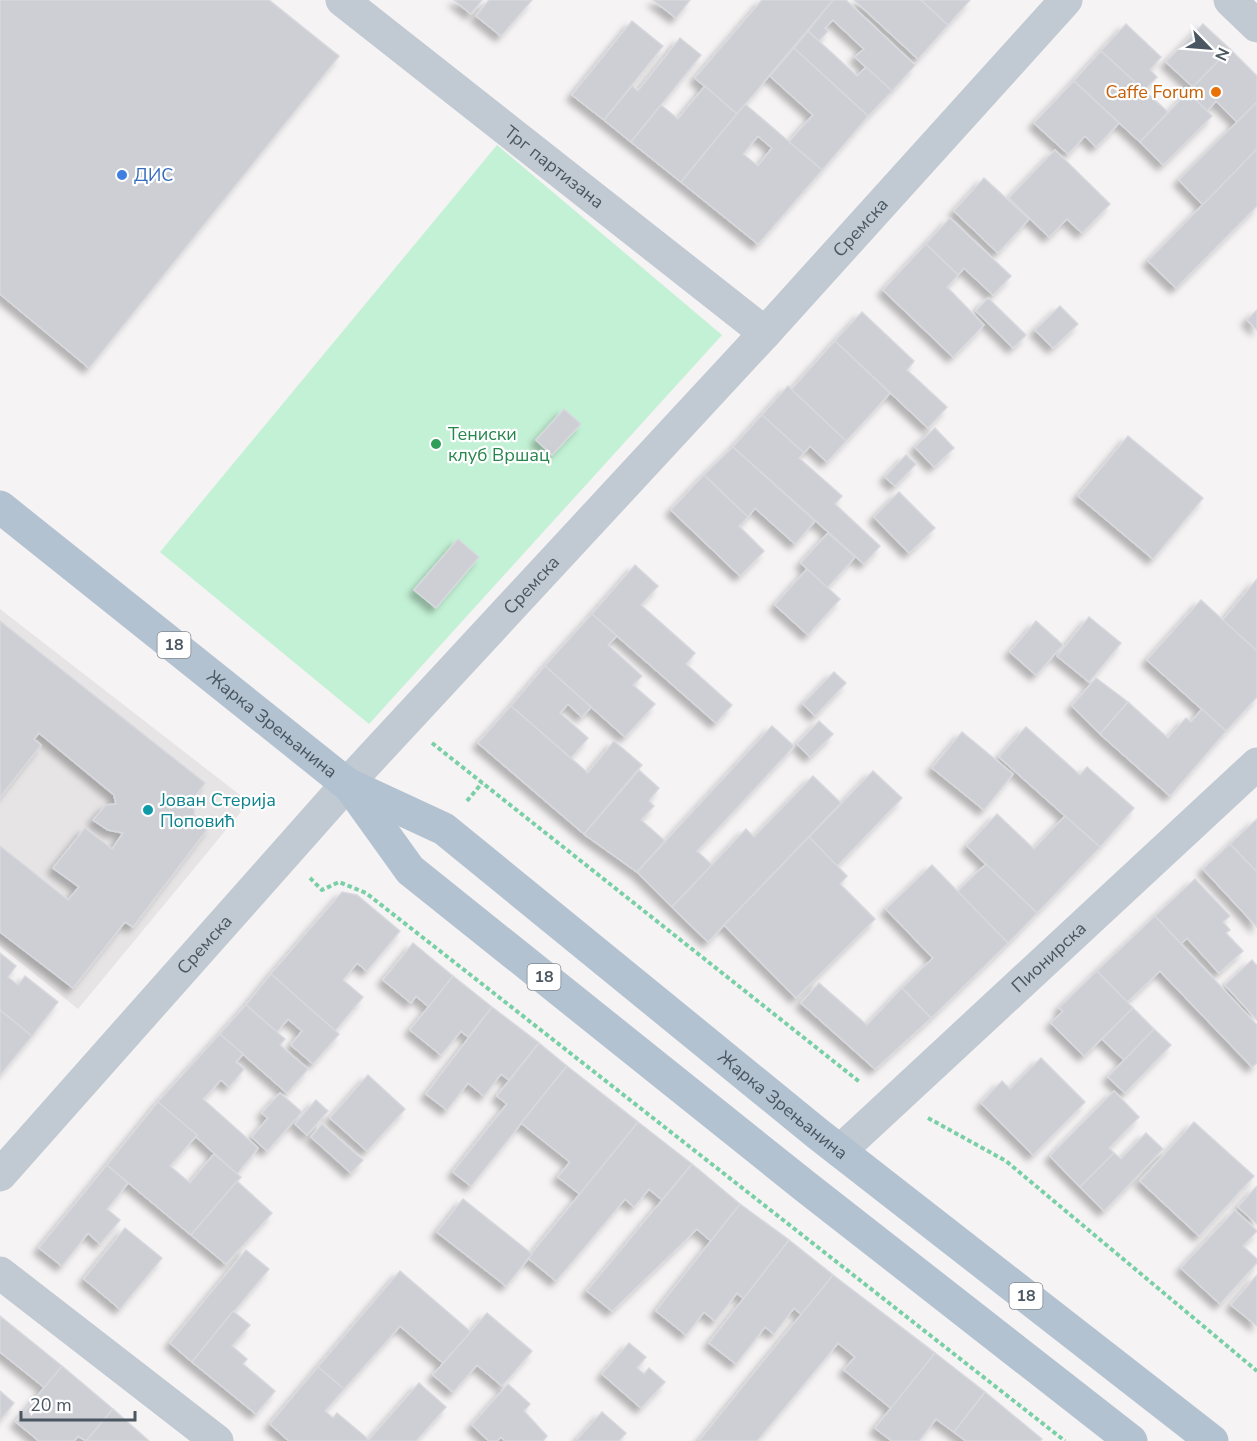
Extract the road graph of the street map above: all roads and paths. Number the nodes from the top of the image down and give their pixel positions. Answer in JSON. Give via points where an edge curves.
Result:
{"nodes":[{"id":1,"x":342,"y":0,"type":"edge"},
{"id":2,"x":1065,"y":0,"type":"edge"},
{"id":3,"x":1230,"y":0,"type":"edge"},
{"id":4,"x":1257,"y":26,"type":"edge"},
{"id":5,"x":765,"y":333,"type":"junction"},
{"id":6,"x":0,"y":507,"type":"edge"},
{"id":7,"x":406,"y":723,"type":"junction"},
{"id":8,"x":1257,"y":764,"type":"edge"},
{"id":9,"x":348,"y":784,"type":"junction"},
{"id":10,"x":284,"y":855,"type":"junction"},
{"id":11,"x":890,"y":1105,"type":"junction"},
{"id":12,"x":840,"y":1150,"type":"junction"},
{"id":13,"x":0,"y":1175,"type":"edge"},
{"id":14,"x":0,"y":1273,"type":"edge"},
{"id":15,"x":1257,"y":1371,"type":"edge"},
{"id":16,"x":217,"y":1441,"type":"edge"},
{"id":17,"x":1065,"y":1441,"type":"edge"},
{"id":18,"x":1131,"y":1441,"type":"edge"},
{"id":19,"x":1212,"y":1441,"type":"edge"}],
"edges":[{"from":1,"to":5,"type":"street","name":"Трг партизана"},
{"from":2,"to":5,"type":"street","name":"Сремска"},
{"from":3,"to":4,"type":"street"},
{"from":5,"to":7,"type":"street","name":"Сремска"},
{"from":6,"to":9,"type":"main road","name":"Жарка Зрењанина","number":"18"},
{"from":7,"to":9,"type":"street","name":"Сремска"},
{"from":7,"to":11,"type":"path"},
{"from":8,"to":11,"type":"street","name":"Пионирска"},
{"from":9,"to":10,"type":"street","name":"Сремска"},
{"from":9,"to":12,"type":"main road","name":"Жарка Зрењанина","number":"18","via":[[444,829]]},
{"from":9,"to":18,"type":"main road","name":"Жарка Зрењанина","number":"18","via":[[410,870]]},
{"from":10,"to":13,"type":"street","name":"Сремска"},
{"from":10,"to":17,"type":"path","via":[[322,890],[339,882],[366,892]]},
{"from":11,"to":12,"type":"street","name":"Пионирска"},
{"from":11,"to":15,"type":"path","via":[[923,1115],[1006,1161]]},
{"from":12,"to":19,"type":"main road","name":"Жарка Зрењанина","number":"18"},
{"from":14,"to":16,"type":"street"}]}
